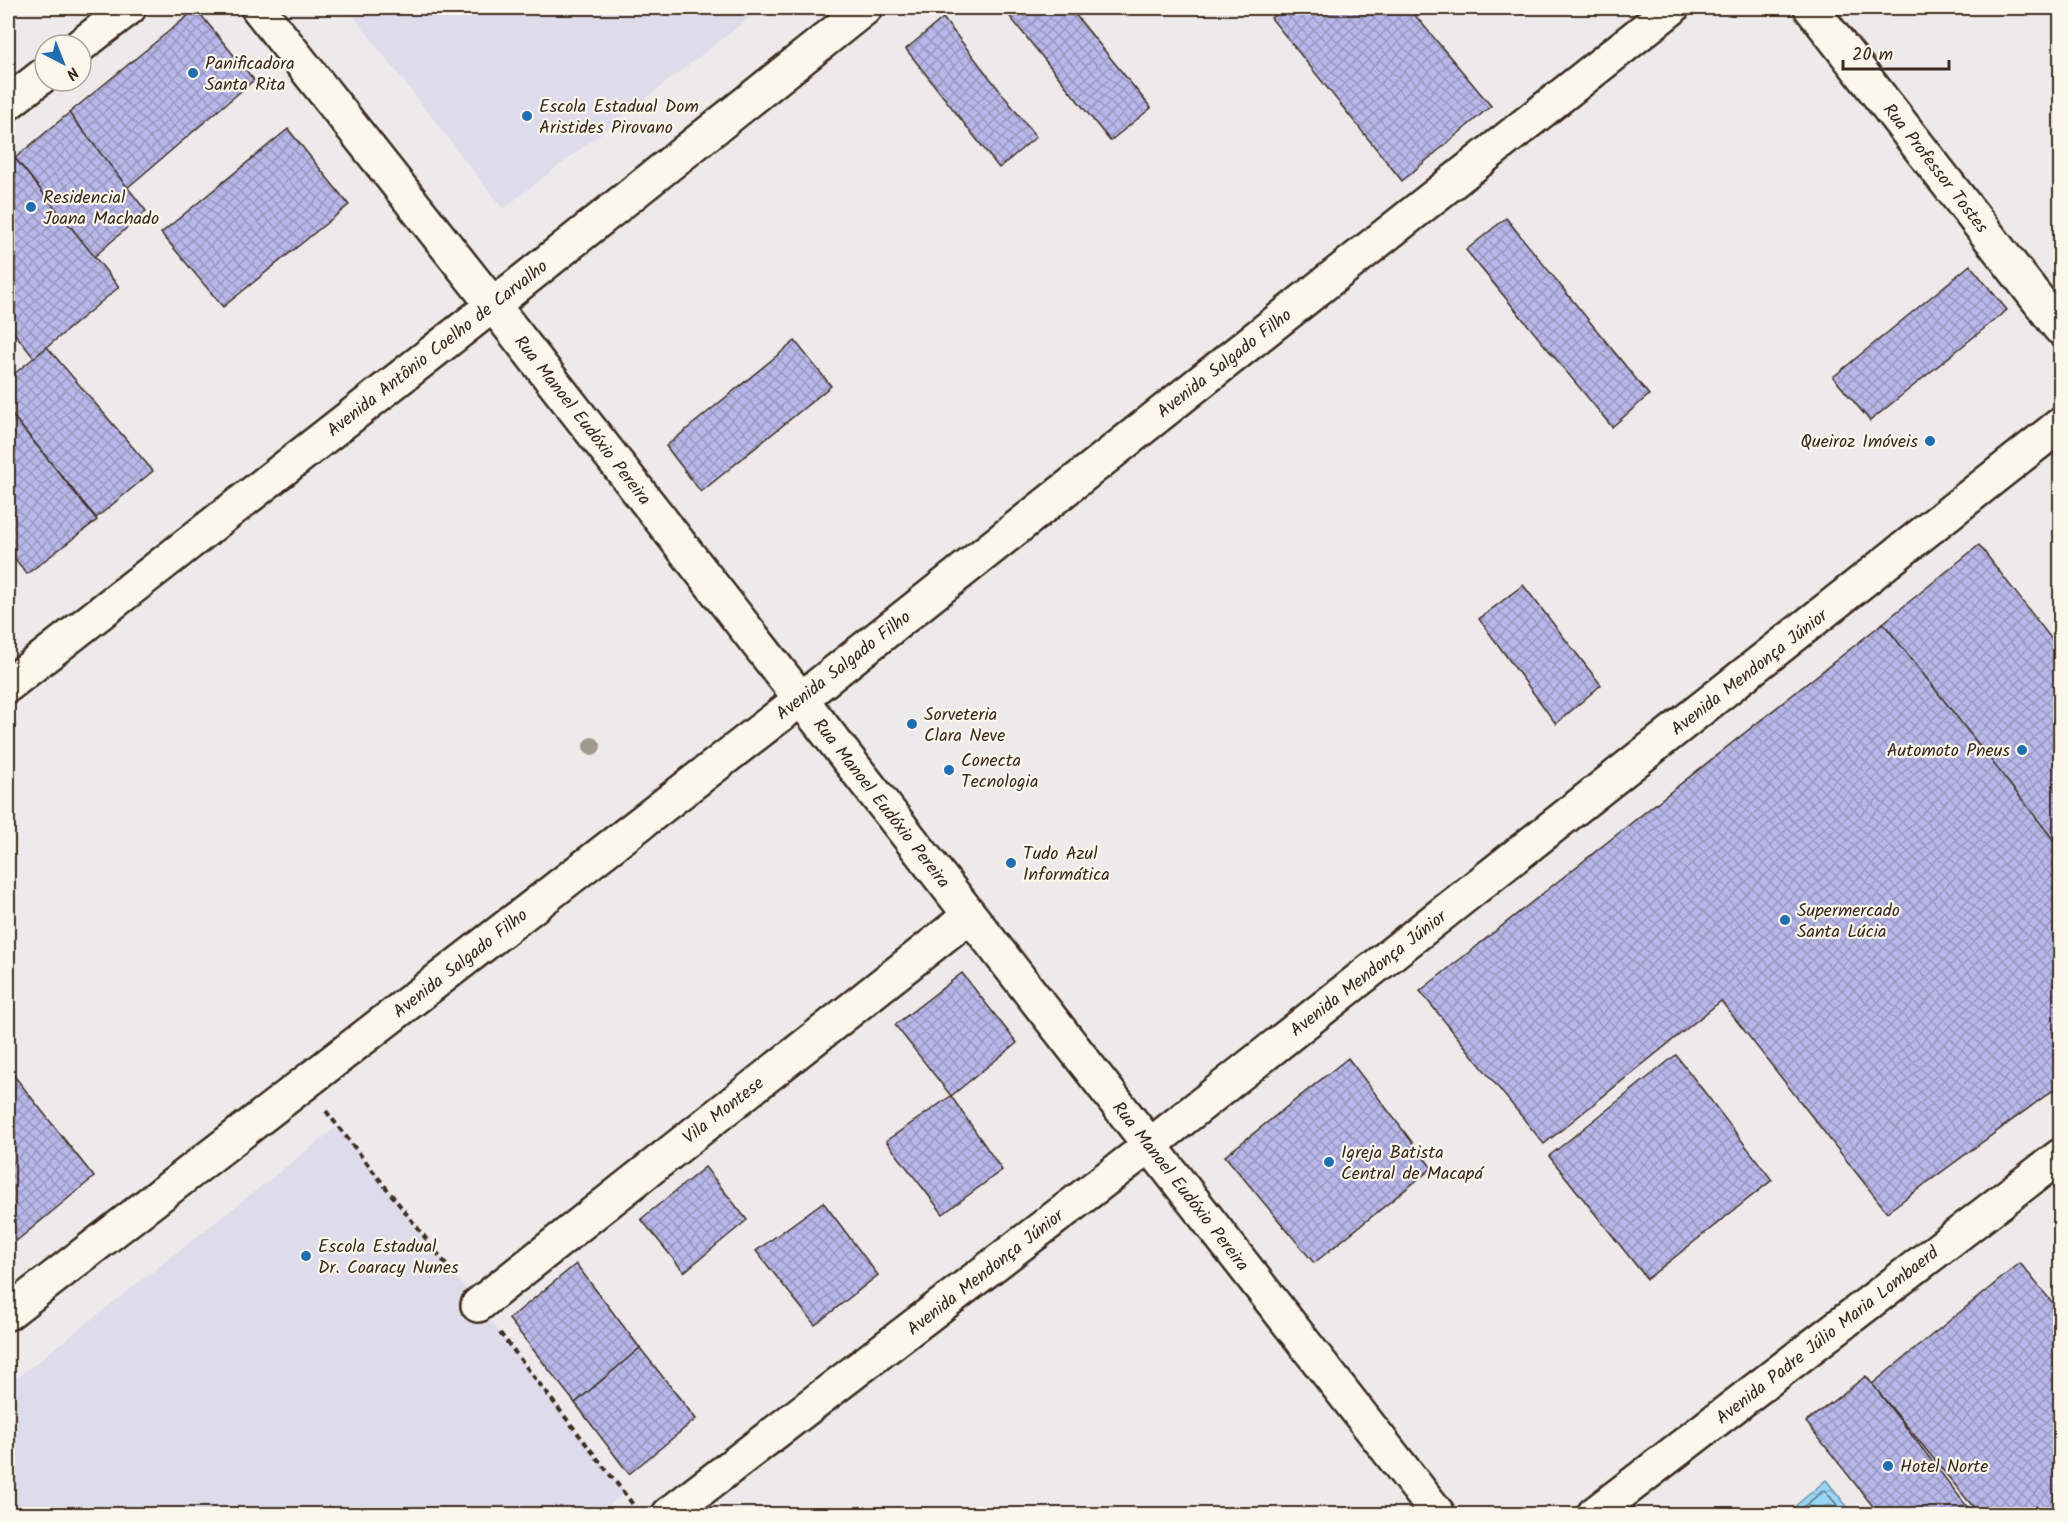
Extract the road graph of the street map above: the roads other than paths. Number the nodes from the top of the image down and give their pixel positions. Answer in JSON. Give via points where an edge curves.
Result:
{"nodes":[{"id":1,"x":129,"y":8,"type":"edge"},
{"id":2,"x":258,"y":8,"type":"edge"},
{"id":3,"x":865,"y":8,"type":"edge"},
{"id":4,"x":1672,"y":8,"type":"edge"},
{"id":5,"x":1811,"y":8,"type":"edge"},
{"id":6,"x":93,"y":36,"type":"edge"},
{"id":7,"x":33,"y":83,"type":"edge"},
{"id":8,"x":8,"y":103,"type":"edge"},
{"id":9,"x":493,"y":305,"type":"junction"},
{"id":10,"x":2061,"y":328,"type":"edge"},
{"id":11,"x":2061,"y":425,"type":"edge"},
{"id":12,"x":8,"y":685,"type":"edge"},
{"id":13,"x":801,"y":699,"type":"junction"},
{"id":14,"x":969,"y":916,"type":"junction"},
{"id":15,"x":1149,"y":1146,"type":"junction"},
{"id":16,"x":2061,"y":1156,"type":"edge"},
{"id":17,"x":478,"y":1305,"type":"dead end"},
{"id":18,"x":8,"y":1313,"type":"edge"},
{"id":19,"x":669,"y":1515,"type":"edge"},
{"id":20,"x":1438,"y":1515,"type":"edge"},
{"id":21,"x":1594,"y":1515,"type":"edge"}],
"edges":[{"from":1,"to":6,"type":"street"},
{"from":2,"to":9,"type":"street","name":"Rua Manoel Eudóxio Pereira"},
{"from":3,"to":9,"type":"street","name":"Avenida Antônio Coelho de Carvalho"},
{"from":4,"to":13,"type":"street","name":"Avenida Salgado Filho"},
{"from":5,"to":10,"type":"street","name":"Rua Professor Tostes"},
{"from":7,"to":8,"type":"street"},
{"from":9,"to":12,"type":"street","name":"Avenida Antônio Coelho de Carvalho"},
{"from":9,"to":13,"type":"street","name":"Rua Manoel Eudóxio Pereira"},
{"from":11,"to":15,"type":"street","name":"Avenida Mendonça Júnior"},
{"from":13,"to":14,"type":"street","name":"Rua Manoel Eudóxio Pereira"},
{"from":13,"to":18,"type":"street","name":"Avenida Salgado Filho"},
{"from":14,"to":15,"type":"street","name":"Rua Manoel Eudóxio Pereira"},
{"from":14,"to":17,"type":"street","name":"Vila Montese"},
{"from":15,"to":19,"type":"street","name":"Avenida Mendonça Júnior"},
{"from":15,"to":20,"type":"street","name":"Rua Manoel Eudóxio Pereira"},
{"from":16,"to":21,"type":"street","name":"Avenida Padre Júlio Maria Lombaerd"}]}
